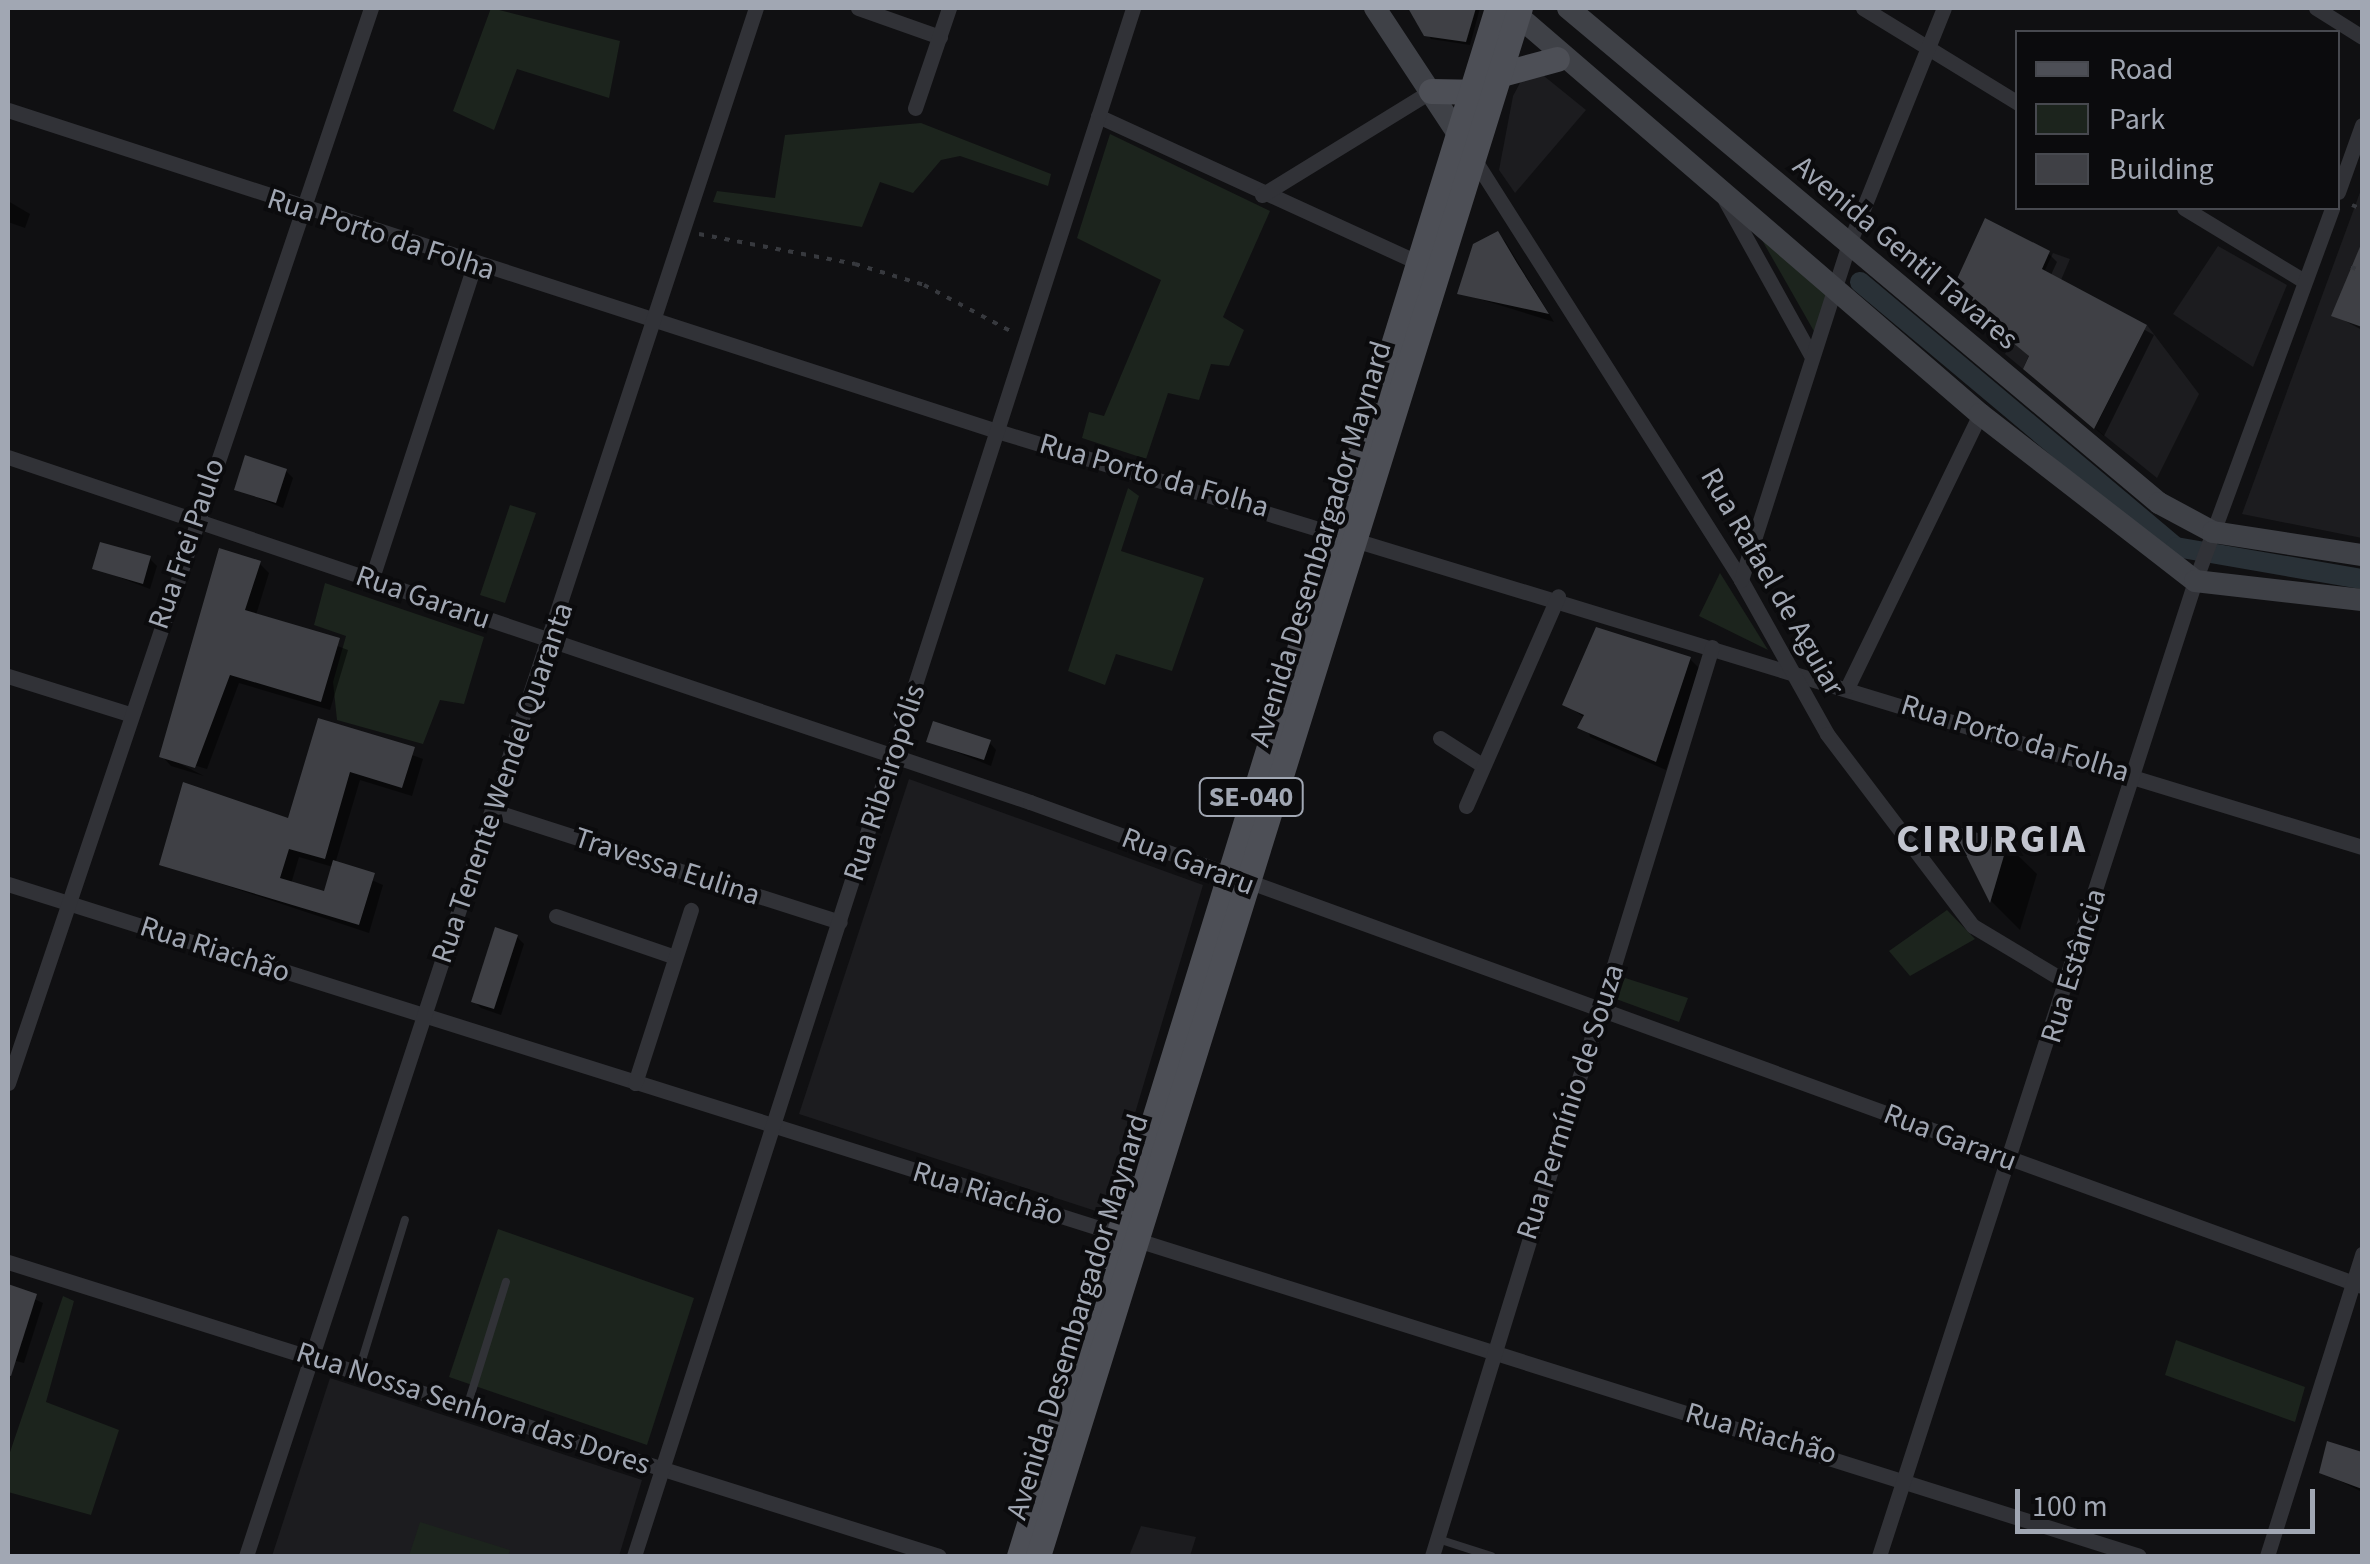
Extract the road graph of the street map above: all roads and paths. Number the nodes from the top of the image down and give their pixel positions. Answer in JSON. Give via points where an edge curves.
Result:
{"nodes":[{"id":1,"x":371,"y":8,"type":"edge"},
{"id":2,"x":756,"y":8,"type":"edge"},
{"id":3,"x":858,"y":8,"type":"edge"},
{"id":4,"x":949,"y":8,"type":"edge"},
{"id":5,"x":1133,"y":8,"type":"edge"},
{"id":6,"x":1376,"y":8,"type":"edge"},
{"id":7,"x":1568,"y":8,"type":"edge"},
{"id":8,"x":1863,"y":8,"type":"edge"},
{"id":9,"x":1944,"y":8,"type":"edge"},
{"id":10,"x":2316,"y":8,"type":"edge"},
{"id":11,"x":1511,"y":10,"type":"edge"},
{"id":12,"x":940,"y":37,"type":"junction"},
{"id":13,"x":2362,"y":37,"type":"edge"},
{"id":14,"x":1928,"y":46,"type":"junction"},
{"id":15,"x":1558,"y":59,"type":"junction"},
{"id":16,"x":1498,"y":74,"type":"junction"},
{"id":17,"x":1432,"y":91,"type":"junction"},
{"id":18,"x":1470,"y":92,"type":"junction"},
{"id":19,"x":2015,"y":101,"type":"edge"},
{"id":20,"x":915,"y":108,"type":"dead end"},
{"id":21,"x":8,"y":110,"type":"edge"},
{"id":22,"x":1098,"y":116,"type":"junction"},
{"id":23,"x":2362,"y":126,"type":"edge"},
{"id":24,"x":1457,"y":131,"type":"junction"},
{"id":25,"x":1474,"y":159,"type":"junction"},
{"id":26,"x":2340,"y":186,"type":"edge"},
{"id":27,"x":1262,"y":196,"type":"junction"},
{"id":28,"x":1724,"y":200,"type":"junction"},
{"id":29,"x":302,"y":210,"type":"junction"},
{"id":30,"x":2187,"y":210,"type":"edge"},
{"id":31,"x":2331,"y":210,"type":"edge"},
{"id":32,"x":685,"y":232,"type":"junction"},
{"id":33,"x":1848,"y":247,"type":"junction"},
{"id":34,"x":1419,"y":263,"type":"junction"},
{"id":35,"x":474,"y":266,"type":"junction"},
{"id":36,"x":2351,"y":267,"type":"dead end"},
{"id":37,"x":2362,"y":271,"type":"edge"},
{"id":38,"x":2304,"y":281,"type":"junction"},
{"id":39,"x":1837,"y":282,"type":"junction"},
{"id":40,"x":654,"y":322,"type":"junction"},
{"id":41,"x":1026,"y":340,"type":"junction"},
{"id":42,"x":1811,"y":355,"type":"junction"},
{"id":43,"x":1980,"y":414,"type":"junction"},
{"id":44,"x":997,"y":431,"type":"junction"},
{"id":45,"x":8,"y":457,"type":"edge"},
{"id":46,"x":194,"y":522,"type":"junction"},
{"id":47,"x":1347,"y":532,"type":"junction"},
{"id":48,"x":2212,"y":534,"type":"junction"},
{"id":49,"x":2362,"y":556,"type":"edge"},
{"id":50,"x":2197,"y":578,"type":"junction"},
{"id":51,"x":1741,"y":580,"type":"junction"},
{"id":52,"x":371,"y":581,"type":"junction"},
{"id":53,"x":1558,"y":596,"type":"junction"},
{"id":54,"x":2362,"y":600,"type":"edge"},
{"id":55,"x":552,"y":642,"type":"junction"},
{"id":56,"x":1712,"y":647,"type":"junction"},
{"id":57,"x":1790,"y":670,"type":"junction"},
{"id":58,"x":8,"y":676,"type":"edge"},
{"id":59,"x":1848,"y":686,"type":"junction"},
{"id":60,"x":130,"y":714,"type":"junction"},
{"id":61,"x":1440,"y":738,"type":"dead end"},
{"id":62,"x":895,"y":755,"type":"junction"},
{"id":63,"x":1482,"y":766,"type":"junction"},
{"id":64,"x":2131,"y":776,"type":"junction"},
{"id":65,"x":1466,"y":806,"type":"dead end"},
{"id":66,"x":494,"y":811,"type":"junction"},
{"id":67,"x":2362,"y":847,"type":"edge"},
{"id":68,"x":1237,"y":881,"type":"junction"},
{"id":69,"x":8,"y":884,"type":"edge"},
{"id":70,"x":66,"y":902,"type":"junction"},
{"id":71,"x":690,"y":910,"type":"dead end"},
{"id":72,"x":556,"y":916,"type":"dead end"},
{"id":73,"x":840,"y":922,"type":"junction"},
{"id":74,"x":676,"y":957,"type":"junction"},
{"id":75,"x":2071,"y":984,"type":"junction"},
{"id":76,"x":1601,"y":1014,"type":"junction"},
{"id":77,"x":422,"y":1018,"type":"junction"},
{"id":78,"x":8,"y":1082,"type":"edge"},
{"id":79,"x":635,"y":1082,"type":"junction"},
{"id":80,"x":769,"y":1127,"type":"junction"},
{"id":81,"x":2010,"y":1162,"type":"junction"},
{"id":82,"x":404,"y":1220,"type":"dead end"},
{"id":83,"x":1126,"y":1237,"type":"junction"},
{"id":84,"x":2362,"y":1254,"type":"edge"},
{"id":85,"x":8,"y":1262,"type":"edge"},
{"id":86,"x":506,"y":1282,"type":"dead end"},
{"id":87,"x":2358,"y":1285,"type":"edge"},
{"id":88,"x":313,"y":1355,"type":"junction"},
{"id":89,"x":1489,"y":1355,"type":"junction"},
{"id":90,"x":359,"y":1370,"type":"junction"},
{"id":91,"x":466,"y":1407,"type":"junction"},
{"id":92,"x":661,"y":1472,"type":"junction"},
{"id":93,"x":1904,"y":1475,"type":"junction"},
{"id":94,"x":1438,"y":1539,"type":"junction"},
{"id":95,"x":246,"y":1556,"type":"edge"},
{"id":96,"x":634,"y":1556,"type":"edge"},
{"id":97,"x":939,"y":1556,"type":"edge"},
{"id":98,"x":1019,"y":1556,"type":"edge"},
{"id":99,"x":1038,"y":1556,"type":"edge"},
{"id":100,"x":1432,"y":1556,"type":"edge"},
{"id":101,"x":1491,"y":1556,"type":"edge"},
{"id":102,"x":1879,"y":1556,"type":"edge"},
{"id":103,"x":2139,"y":1556,"type":"edge"},
{"id":104,"x":2267,"y":1556,"type":"edge"}],
"edges":[{"from":1,"to":29,"type":"street","name":"Rua Frei Paulo"},
{"from":2,"to":32,"type":"street","name":"Rua Tenente Wendel Quaranta"},
{"from":3,"to":12,"type":"street"},
{"from":4,"to":12,"type":"street"},
{"from":5,"to":22,"type":"street","name":"Rua Ribeiropólis"},
{"from":6,"to":17,"type":"main road"},
{"from":7,"to":33,"type":"main road","name":"Avenida Gentil Tavares"},
{"from":8,"to":14,"type":"street"},
{"from":9,"to":14,"type":"street"},
{"from":10,"to":13,"type":"street"},
{"from":11,"to":15,"type":"main road"},
{"from":11,"to":16,"type":"main road","name":"Avenida Desembargador Maynard","number":"SE-040"},
{"from":11,"to":18,"type":"main road","name":"Avenida Desembargador Maynard","number":"SE-040"},
{"from":12,"to":20,"type":"street"},
{"from":14,"to":19,"type":"street"},
{"from":14,"to":33,"type":"street"},
{"from":15,"to":16,"type":"main road"},
{"from":15,"to":28,"type":"main road"},
{"from":16,"to":25,"type":"main road","name":"Avenida Desembargador Maynard","number":"SE-040"},
{"from":17,"to":18,"type":"main road"},
{"from":17,"to":24,"type":"main road"},
{"from":17,"to":27,"type":"street"},
{"from":18,"to":24,"type":"main road","name":"Avenida Desembargador Maynard","number":"SE-040"},
{"from":21,"to":29,"type":"street","name":"Rua Porto da Folha"},
{"from":22,"to":27,"type":"street"},
{"from":22,"to":41,"type":"street","name":"Rua Ribeiropólis"},
{"from":23,"to":26,"type":"street"},
{"from":24,"to":25,"type":"main road"},
{"from":24,"to":34,"type":"main road","name":"Avenida Desembargador Maynard","number":"SE-040"},
{"from":25,"to":47,"type":"main road","name":"Avenida Desembargador Maynard","number":"SE-040"},
{"from":25,"to":51,"type":"street","name":"Rua Rafael de Aguiar"},
{"from":27,"to":34,"type":"street"},
{"from":28,"to":39,"type":"main road"},
{"from":28,"to":42,"type":"street"},
{"from":29,"to":35,"type":"street","name":"Rua Porto da Folha"},
{"from":29,"to":46,"type":"street","name":"Rua Frei Paulo"},
{"from":30,"to":38,"type":"street"},
{"from":31,"to":38,"type":"street","name":"Rua Estância"},
{"from":32,"to":40,"type":"street","name":"Rua Tenente Wendel Quaranta"},
{"from":32,"to":41,"type":"path","via":[[889,274]]},
{"from":33,"to":39,"type":"street"},
{"from":33,"to":48,"type":"main road","name":"Avenida Gentil Tavares","via":[[2126,478]]},
{"from":34,"to":47,"type":"main road","name":"Avenida Desembargador Maynard","number":"SE-040"},
{"from":35,"to":40,"type":"street","name":"Rua Porto da Folha"},
{"from":35,"to":52,"type":"street"},
{"from":36,"to":37,"type":"path"},
{"from":38,"to":48,"type":"street","name":"Rua Estância"},
{"from":39,"to":42,"type":"street"},
{"from":39,"to":43,"type":"main road"},
{"from":40,"to":44,"type":"street","name":"Rua Porto da Folha"},
{"from":40,"to":55,"type":"street","name":"Rua Tenente Wendel Quaranta"},
{"from":41,"to":44,"type":"street","name":"Rua Ribeiropólis"},
{"from":42,"to":51,"type":"street"},
{"from":43,"to":50,"type":"main road"},
{"from":43,"to":59,"type":"street"},
{"from":44,"to":47,"type":"street","name":"Rua Porto da Folha"},
{"from":44,"to":62,"type":"street","name":"Rua Ribeiropólis"},
{"from":45,"to":46,"type":"street","name":"Rua Gararu"},
{"from":46,"to":52,"type":"street","name":"Rua Gararu"},
{"from":46,"to":60,"type":"street","name":"Rua Frei Paulo"},
{"from":47,"to":53,"type":"street","name":"Rua Porto da Folha"},
{"from":47,"to":68,"type":"main road","name":"Avenida Desembargador Maynard","number":"SE-040"},
{"from":48,"to":49,"type":"main road"},
{"from":48,"to":50,"type":"street","name":"Rua Estância"},
{"from":50,"to":54,"type":"main road"},
{"from":50,"to":64,"type":"street","name":"Rua Estância"},
{"from":51,"to":57,"type":"street","name":"Rua Rafael de Aguiar"},
{"from":52,"to":55,"type":"street","name":"Rua Gararu"},
{"from":53,"to":56,"type":"street","name":"Rua Porto da Folha"},
{"from":53,"to":63,"type":"street"},
{"from":55,"to":62,"type":"street","name":"Rua Gararu"},
{"from":55,"to":66,"type":"street","name":"Rua Tenente Wendel Quaranta"},
{"from":56,"to":57,"type":"street","name":"Rua Porto da Folha"},
{"from":56,"to":76,"type":"street","name":"Rua Permínio de Souza"},
{"from":57,"to":59,"type":"street","name":"Rua Porto da Folha"},
{"from":57,"to":75,"type":"street","name":"Rua Rafael de Aguiar","via":[[1939,888],[2000,947]]},
{"from":58,"to":60,"type":"street"},
{"from":59,"to":64,"type":"street","name":"Rua Porto da Folha"},
{"from":60,"to":70,"type":"street","name":"Rua Frei Paulo"},
{"from":61,"to":63,"type":"street"},
{"from":62,"to":68,"type":"street","name":"Rua Gararu"},
{"from":62,"to":73,"type":"street","name":"Rua Ribeiropólis"},
{"from":63,"to":65,"type":"street"},
{"from":64,"to":67,"type":"street","name":"Rua Porto da Folha"},
{"from":64,"to":75,"type":"street","name":"Rua Estância"},
{"from":66,"to":73,"type":"street","name":"Travessa Eulina"},
{"from":66,"to":77,"type":"street","name":"Rua Tenente Wendel Quaranta"},
{"from":68,"to":76,"type":"street","name":"Rua Gararu"},
{"from":68,"to":83,"type":"main road","name":"Avenida Desembargador Maynard","number":"SE-040"},
{"from":69,"to":70,"type":"street","name":"Rua Riachão"},
{"from":70,"to":77,"type":"street","name":"Rua Riachão"},
{"from":70,"to":78,"type":"street","name":"Rua Frei Paulo"},
{"from":71,"to":74,"type":"street"},
{"from":72,"to":74,"type":"street"},
{"from":73,"to":80,"type":"street","name":"Rua Ribeiropólis"},
{"from":74,"to":79,"type":"street"},
{"from":75,"to":81,"type":"street","name":"Rua Estância"},
{"from":76,"to":81,"type":"street","name":"Rua Gararu"},
{"from":76,"to":89,"type":"street","name":"Rua Permínio de Souza"},
{"from":77,"to":79,"type":"street","name":"Rua Riachão"},
{"from":77,"to":88,"type":"street","name":"Rua Tenente Wendel Quaranta"},
{"from":79,"to":80,"type":"street","name":"Rua Riachão"},
{"from":80,"to":83,"type":"street","name":"Rua Riachão"},
{"from":80,"to":92,"type":"street","name":"Rua Ribeiropólis"},
{"from":81,"to":87,"type":"street","name":"Rua Gararu"},
{"from":81,"to":93,"type":"street","name":"Rua Estância"},
{"from":82,"to":90,"type":"lane"},
{"from":83,"to":89,"type":"street","name":"Rua Riachão"},
{"from":83,"to":98,"type":"main road","name":"Avenida Desembargador Maynard","number":"SE-040"},
{"from":83,"to":99,"type":"main road","name":"Avenida Desembargador Maynard","number":"SE-040"},
{"from":84,"to":87,"type":"street"},
{"from":85,"to":88,"type":"street","name":"Rua Nossa Senhora das Dores"},
{"from":86,"to":91,"type":"lane"},
{"from":87,"to":104,"type":"street"},
{"from":88,"to":90,"type":"street","name":"Rua Nossa Senhora das Dores"},
{"from":88,"to":95,"type":"street","name":"Rua Tenente Wendel Quaranta"},
{"from":89,"to":93,"type":"street","name":"Rua Riachão"},
{"from":89,"to":94,"type":"street","name":"Rua Permínio de Souza"},
{"from":90,"to":91,"type":"street","name":"Rua Nossa Senhora das Dores"},
{"from":91,"to":92,"type":"street","name":"Rua Nossa Senhora das Dores"},
{"from":92,"to":96,"type":"street","name":"Rua Ribeiropólis"},
{"from":92,"to":97,"type":"street","name":"Rua Nossa Senhora das Dores"},
{"from":93,"to":102,"type":"street","name":"Rua Estância"},
{"from":93,"to":103,"type":"street","name":"Rua Riachão"},
{"from":94,"to":100,"type":"street","name":"Rua Permínio de Souza"},
{"from":94,"to":101,"type":"lane"}]}
